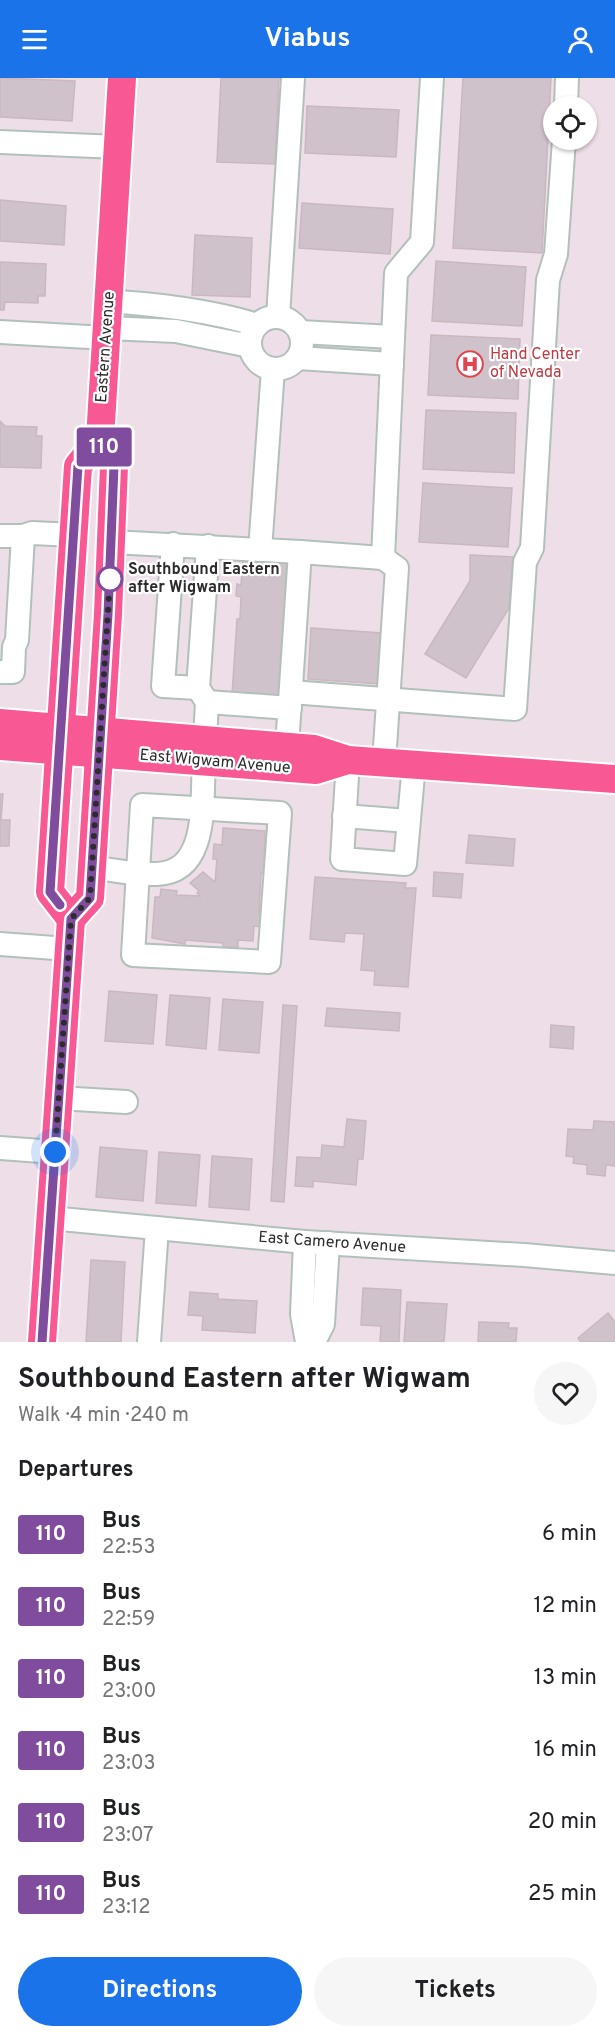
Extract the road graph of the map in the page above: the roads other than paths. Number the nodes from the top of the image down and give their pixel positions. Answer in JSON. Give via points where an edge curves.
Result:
{"nodes":[{"id":1,"x":122,"y":78,"type":"edge"},
{"id":2,"x":293,"y":78,"type":"edge"},
{"id":3,"x":432,"y":78,"type":"edge"},
{"id":4,"x":567,"y":78,"type":"edge"},
{"id":5,"x":566,"y":96,"type":"edge"},
{"id":6,"x":0,"y":142,"type":"edge"},
{"id":7,"x":118,"y":147,"type":"junction"},
{"id":8,"x":563,"y":150,"type":"edge"},
{"id":9,"x":279,"y":317,"type":"junction"},
{"id":10,"x":107,"y":322,"type":"junction"},
{"id":11,"x":0,"y":332,"type":"edge"},
{"id":12,"x":300,"y":332,"type":"junction"},
{"id":13,"x":253,"y":336,"type":"junction"},
{"id":14,"x":393,"y":337,"type":"junction"},
{"id":15,"x":298,"y":358,"type":"junction"},
{"id":16,"x":392,"y":364,"type":"junction"},
{"id":17,"x":273,"y":369,"type":"junction"},
{"id":18,"x":100,"y":439,"type":"junction"},
{"id":19,"x":74,"y":535,"type":"junction"},
{"id":20,"x":0,"y":536,"type":"edge"},
{"id":21,"x":23,"y":536,"type":"junction"},
{"id":22,"x":112,"y":542,"type":"junction"},
{"id":23,"x":172,"y":544,"type":"junction"},
{"id":24,"x":208,"y":546,"type":"junction"},
{"id":25,"x":261,"y":550,"type":"junction"},
{"id":26,"x":300,"y":552,"type":"junction"},
{"id":27,"x":383,"y":558,"type":"junction"},
{"id":28,"x":0,"y":672,"type":"edge"},
{"id":29,"x":203,"y":695,"type":"junction"},
{"id":30,"x":388,"y":699,"type":"junction"},
{"id":31,"x":290,"y":700,"type":"junction"},
{"id":32,"x":0,"y":723,"type":"edge"},
{"id":33,"x":81,"y":740,"type":"junction"},
{"id":34,"x":0,"y":746,"type":"edge"},
{"id":35,"x":287,"y":746,"type":"junction"},
{"id":36,"x":204,"y":751,"type":"junction"},
{"id":37,"x":348,"y":760,"type":"junction"},
{"id":38,"x":384,"y":762,"type":"junction"},
{"id":39,"x":414,"y":764,"type":"junction"},
{"id":40,"x":615,"y":779,"type":"edge"},
{"id":41,"x":200,"y":808,"type":"junction"},
{"id":42,"x":344,"y":816,"type":"junction"},
{"id":43,"x":408,"y":821,"type":"junction"},
{"id":44,"x":92,"y":867,"type":"junction"},
{"id":45,"x":137,"y":873,"type":"junction"},
{"id":46,"x":71,"y":919,"type":"junction"},
{"id":47,"x":0,"y":944,"type":"edge"},
{"id":48,"x":68,"y":949,"type":"junction"},
{"id":49,"x":58,"y":1098,"type":"junction"},
{"id":50,"x":126,"y":1102,"type":"dead end"},
{"id":51,"x":0,"y":1148,"type":"edge"},
{"id":52,"x":55,"y":1152,"type":"junction"},
{"id":53,"x":50,"y":1218,"type":"junction"},
{"id":54,"x":157,"y":1228,"type":"junction"},
{"id":55,"x":305,"y":1242,"type":"junction"},
{"id":56,"x":328,"y":1243,"type":"junction"},
{"id":57,"x":615,"y":1263,"type":"edge"},
{"id":58,"x":313,"y":1300,"type":"junction"},
{"id":59,"x":42,"y":1342,"type":"edge"},
{"id":60,"x":149,"y":1342,"type":"edge"},
{"id":61,"x":307,"y":1342,"type":"edge"},
{"id":62,"x":314,"y":1342,"type":"edge"}],
"edges":[{"from":1,"to":7,"type":"main road","name":"Eastern Avenue"},
{"from":2,"to":9,"type":"street"},
{"from":3,"to":14,"type":"street","via":[[422,242],[396,273]]},
{"from":4,"to":5,"type":"street"},
{"from":6,"to":7,"type":"street"},
{"from":7,"to":10,"type":"main road","name":"Eastern Avenue"},
{"from":8,"to":30,"type":"street","via":[[556,254],[548,280],[531,548],[525,562],[515,709]]},
{"from":9,"to":12,"type":"street","via":[[290,321]]},
{"from":9,"to":13,"type":"street","via":[[267,318]]},
{"from":10,"to":11,"type":"street"},
{"from":10,"to":13,"type":"street"},
{"from":10,"to":18,"type":"main road","name":"Eastern Avenue"},
{"from":12,"to":14,"type":"street"},
{"from":12,"to":15,"type":"street","via":[[302,348]]},
{"from":13,"to":17,"type":"street","via":[[256,361]]},
{"from":14,"to":16,"type":"street"},
{"from":15,"to":16,"type":"street"},
{"from":15,"to":17,"type":"street","via":[[290,366]]},
{"from":16,"to":27,"type":"street"},
{"from":17,"to":25,"type":"street"},
{"from":18,"to":19,"type":"main road","via":[[78,466]]},
{"from":18,"to":22,"type":"main road","via":[[114,466]]},
{"from":19,"to":21,"type":"street"},
{"from":19,"to":33,"type":"main road"},
{"from":20,"to":21,"type":"street"},
{"from":21,"to":28,"type":"street","via":[[13,672]]},
{"from":22,"to":23,"type":"street"},
{"from":22,"to":33,"type":"main road"},
{"from":23,"to":24,"type":"street"},
{"from":23,"to":29,"type":"street","via":[[163,686]]},
{"from":24,"to":25,"type":"street"},
{"from":24,"to":29,"type":"street"},
{"from":25,"to":26,"type":"street"},
{"from":26,"to":27,"type":"street"},
{"from":26,"to":31,"type":"street"},
{"from":27,"to":30,"type":"street","via":[[397,568]]},
{"from":29,"to":31,"type":"street"},
{"from":29,"to":36,"type":"street"},
{"from":30,"to":31,"type":"street"},
{"from":30,"to":38,"type":"street"},
{"from":31,"to":35,"type":"street"},
{"from":32,"to":33,"type":"main road"},
{"from":33,"to":34,"type":"main road"},
{"from":33,"to":36,"type":"main road","name":"East Wigwam Avenue"},
{"from":33,"to":44,"type":"main road"},
{"from":33,"to":46,"type":"main road","via":[[50,892]]},
{"from":35,"to":36,"type":"main road","name":"East Wigwam Avenue"},
{"from":35,"to":37,"type":"main road","name":"East Wigwam Avenue","via":[[314,749]]},
{"from":36,"to":37,"type":"main road","name":"East Wigwam Avenue","via":[[316,770]]},
{"from":36,"to":41,"type":"street"},
{"from":37,"to":38,"type":"main road","name":"East Wigwam Avenue"},
{"from":37,"to":42,"type":"street"},
{"from":38,"to":39,"type":"main road","name":"East Wigwam Avenue"},
{"from":39,"to":40,"type":"main road","name":"East Wigwam Avenue"},
{"from":39,"to":43,"type":"street"},
{"from":41,"to":45,"type":"street","via":[[198,842],[183,866],[170,872]]},
{"from":41,"to":45,"type":"street","via":[[142,805]]},
{"from":41,"to":45,"type":"street","via":[[280,813],[270,962],[133,955]]},
{"from":42,"to":43,"type":"street"},
{"from":42,"to":43,"type":"street","via":[[342,859],[405,864]]},
{"from":44,"to":45,"type":"street"},
{"from":44,"to":46,"type":"main road","via":[[90,898]]},
{"from":46,"to":48,"type":"main road"},
{"from":47,"to":48,"type":"street"},
{"from":48,"to":49,"type":"main road"},
{"from":49,"to":50,"type":"street"},
{"from":49,"to":52,"type":"main road"},
{"from":51,"to":52,"type":"street"},
{"from":52,"to":53,"type":"main road"},
{"from":53,"to":54,"type":"street","name":"East Camero Avenue"},
{"from":53,"to":59,"type":"main road"},
{"from":54,"to":55,"type":"street","name":"East Camero Avenue"},
{"from":54,"to":60,"type":"street"},
{"from":55,"to":56,"type":"street","name":"East Camero Avenue"},
{"from":55,"to":58,"type":"street"},
{"from":56,"to":57,"type":"street","name":"East Camero Avenue"},
{"from":56,"to":58,"type":"street"},
{"from":58,"to":61,"type":"street","via":[[303,1326]]},
{"from":58,"to":62,"type":"street","via":[[323,1324]]}]}
